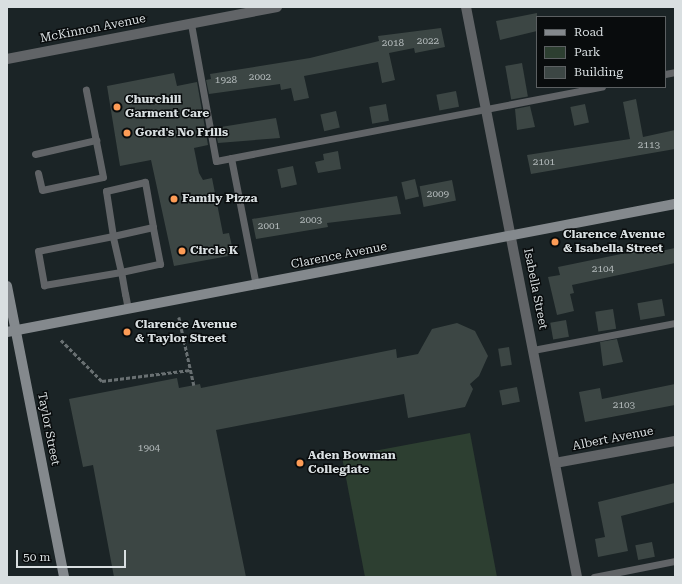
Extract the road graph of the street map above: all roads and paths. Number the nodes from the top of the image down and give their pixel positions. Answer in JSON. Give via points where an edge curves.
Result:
{"nodes":[{"id":1,"x":277,"y":7,"type":"edge"},
{"id":2,"x":466,"y":7,"type":"edge"},
{"id":3,"x":191,"y":24,"type":"junction"},
{"id":4,"x":7,"y":59,"type":"edge"},
{"id":5,"x":597,"y":88,"type":"edge"},
{"id":6,"x":86,"y":90,"type":"dead end"},
{"id":7,"x":487,"y":110,"type":"junction"},
{"id":8,"x":96,"y":140,"type":"junction"},
{"id":9,"x":35,"y":154,"type":"dead end"},
{"id":10,"x":231,"y":158,"type":"junction"},
{"id":11,"x":38,"y":173,"type":"dead end"},
{"id":12,"x":103,"y":177,"type":"junction"},
{"id":13,"x":106,"y":191,"type":"junction"},
{"id":14,"x":675,"y":204,"type":"edge"},
{"id":15,"x":153,"y":227,"type":"junction"},
{"id":16,"x":113,"y":236,"type":"junction"},
{"id":17,"x":511,"y":236,"type":"junction"},
{"id":18,"x":121,"y":272,"type":"junction"},
{"id":19,"x":256,"y":285,"type":"junction"},
{"id":20,"x":7,"y":286,"type":"edge"},
{"id":21,"x":128,"y":309,"type":"junction"},
{"id":22,"x":179,"y":317,"type":"dead end"},
{"id":23,"x":675,"y":323,"type":"edge"},
{"id":24,"x":12,"y":331,"type":"edge"},
{"id":25,"x":61,"y":340,"type":"dead end"},
{"id":26,"x":533,"y":350,"type":"junction"},
{"id":27,"x":190,"y":370,"type":"junction"},
{"id":28,"x":194,"y":385,"type":"dead end"},
{"id":29,"x":675,"y":441,"type":"edge"},
{"id":30,"x":555,"y":463,"type":"junction"},
{"id":31,"x":675,"y":562,"type":"edge"},
{"id":32,"x":64,"y":577,"type":"edge"},
{"id":33,"x":577,"y":577,"type":"edge"},
{"id":34,"x":594,"y":577,"type":"edge"}],
"edges":[{"from":1,"to":3,"type":"street","name":"McKinnon Avenue"},
{"from":2,"to":7,"type":"street","name":"Isabella Street"},
{"from":3,"to":4,"type":"street","name":"McKinnon Avenue"},
{"from":3,"to":10,"type":"lane","via":[[216,161]]},
{"from":5,"to":7,"type":"lane"},
{"from":6,"to":8,"type":"lane"},
{"from":7,"to":10,"type":"lane"},
{"from":7,"to":17,"type":"street","name":"Isabella Street"},
{"from":8,"to":9,"type":"lane"},
{"from":8,"to":12,"type":"lane"},
{"from":10,"to":19,"type":"lane"},
{"from":11,"to":12,"type":"lane","via":[[42,190]]},
{"from":12,"to":13,"type":"lane"},
{"from":13,"to":15,"type":"lane","via":[[145,182]]},
{"from":13,"to":16,"type":"lane"},
{"from":14,"to":17,"type":"main road","name":"Clarence Avenue"},
{"from":15,"to":16,"type":"lane"},
{"from":15,"to":18,"type":"lane","via":[[160,264]]},
{"from":16,"to":18,"type":"lane"},
{"from":16,"to":18,"type":"lane","via":[[38,251],[44,285]]},
{"from":17,"to":19,"type":"main road","name":"Clarence Avenue"},
{"from":17,"to":26,"type":"street","name":"Isabella Street"},
{"from":18,"to":21,"type":"lane"},
{"from":19,"to":21,"type":"main road","name":"Clarence Avenue"},
{"from":20,"to":24,"type":"main road","name":"Taylor Street"},
{"from":21,"to":24,"type":"main road","name":"Clarence Avenue"},
{"from":22,"to":27,"type":"path"},
{"from":23,"to":26,"type":"lane"},
{"from":24,"to":32,"type":"main road","name":"Taylor Street"},
{"from":25,"to":27,"type":"path","via":[[102,381]]},
{"from":26,"to":30,"type":"street","name":"Isabella Street"},
{"from":27,"to":28,"type":"path"},
{"from":29,"to":30,"type":"street","name":"Albert Avenue"},
{"from":30,"to":33,"type":"street","name":"Isabella Street"},
{"from":31,"to":34,"type":"lane"}]}
